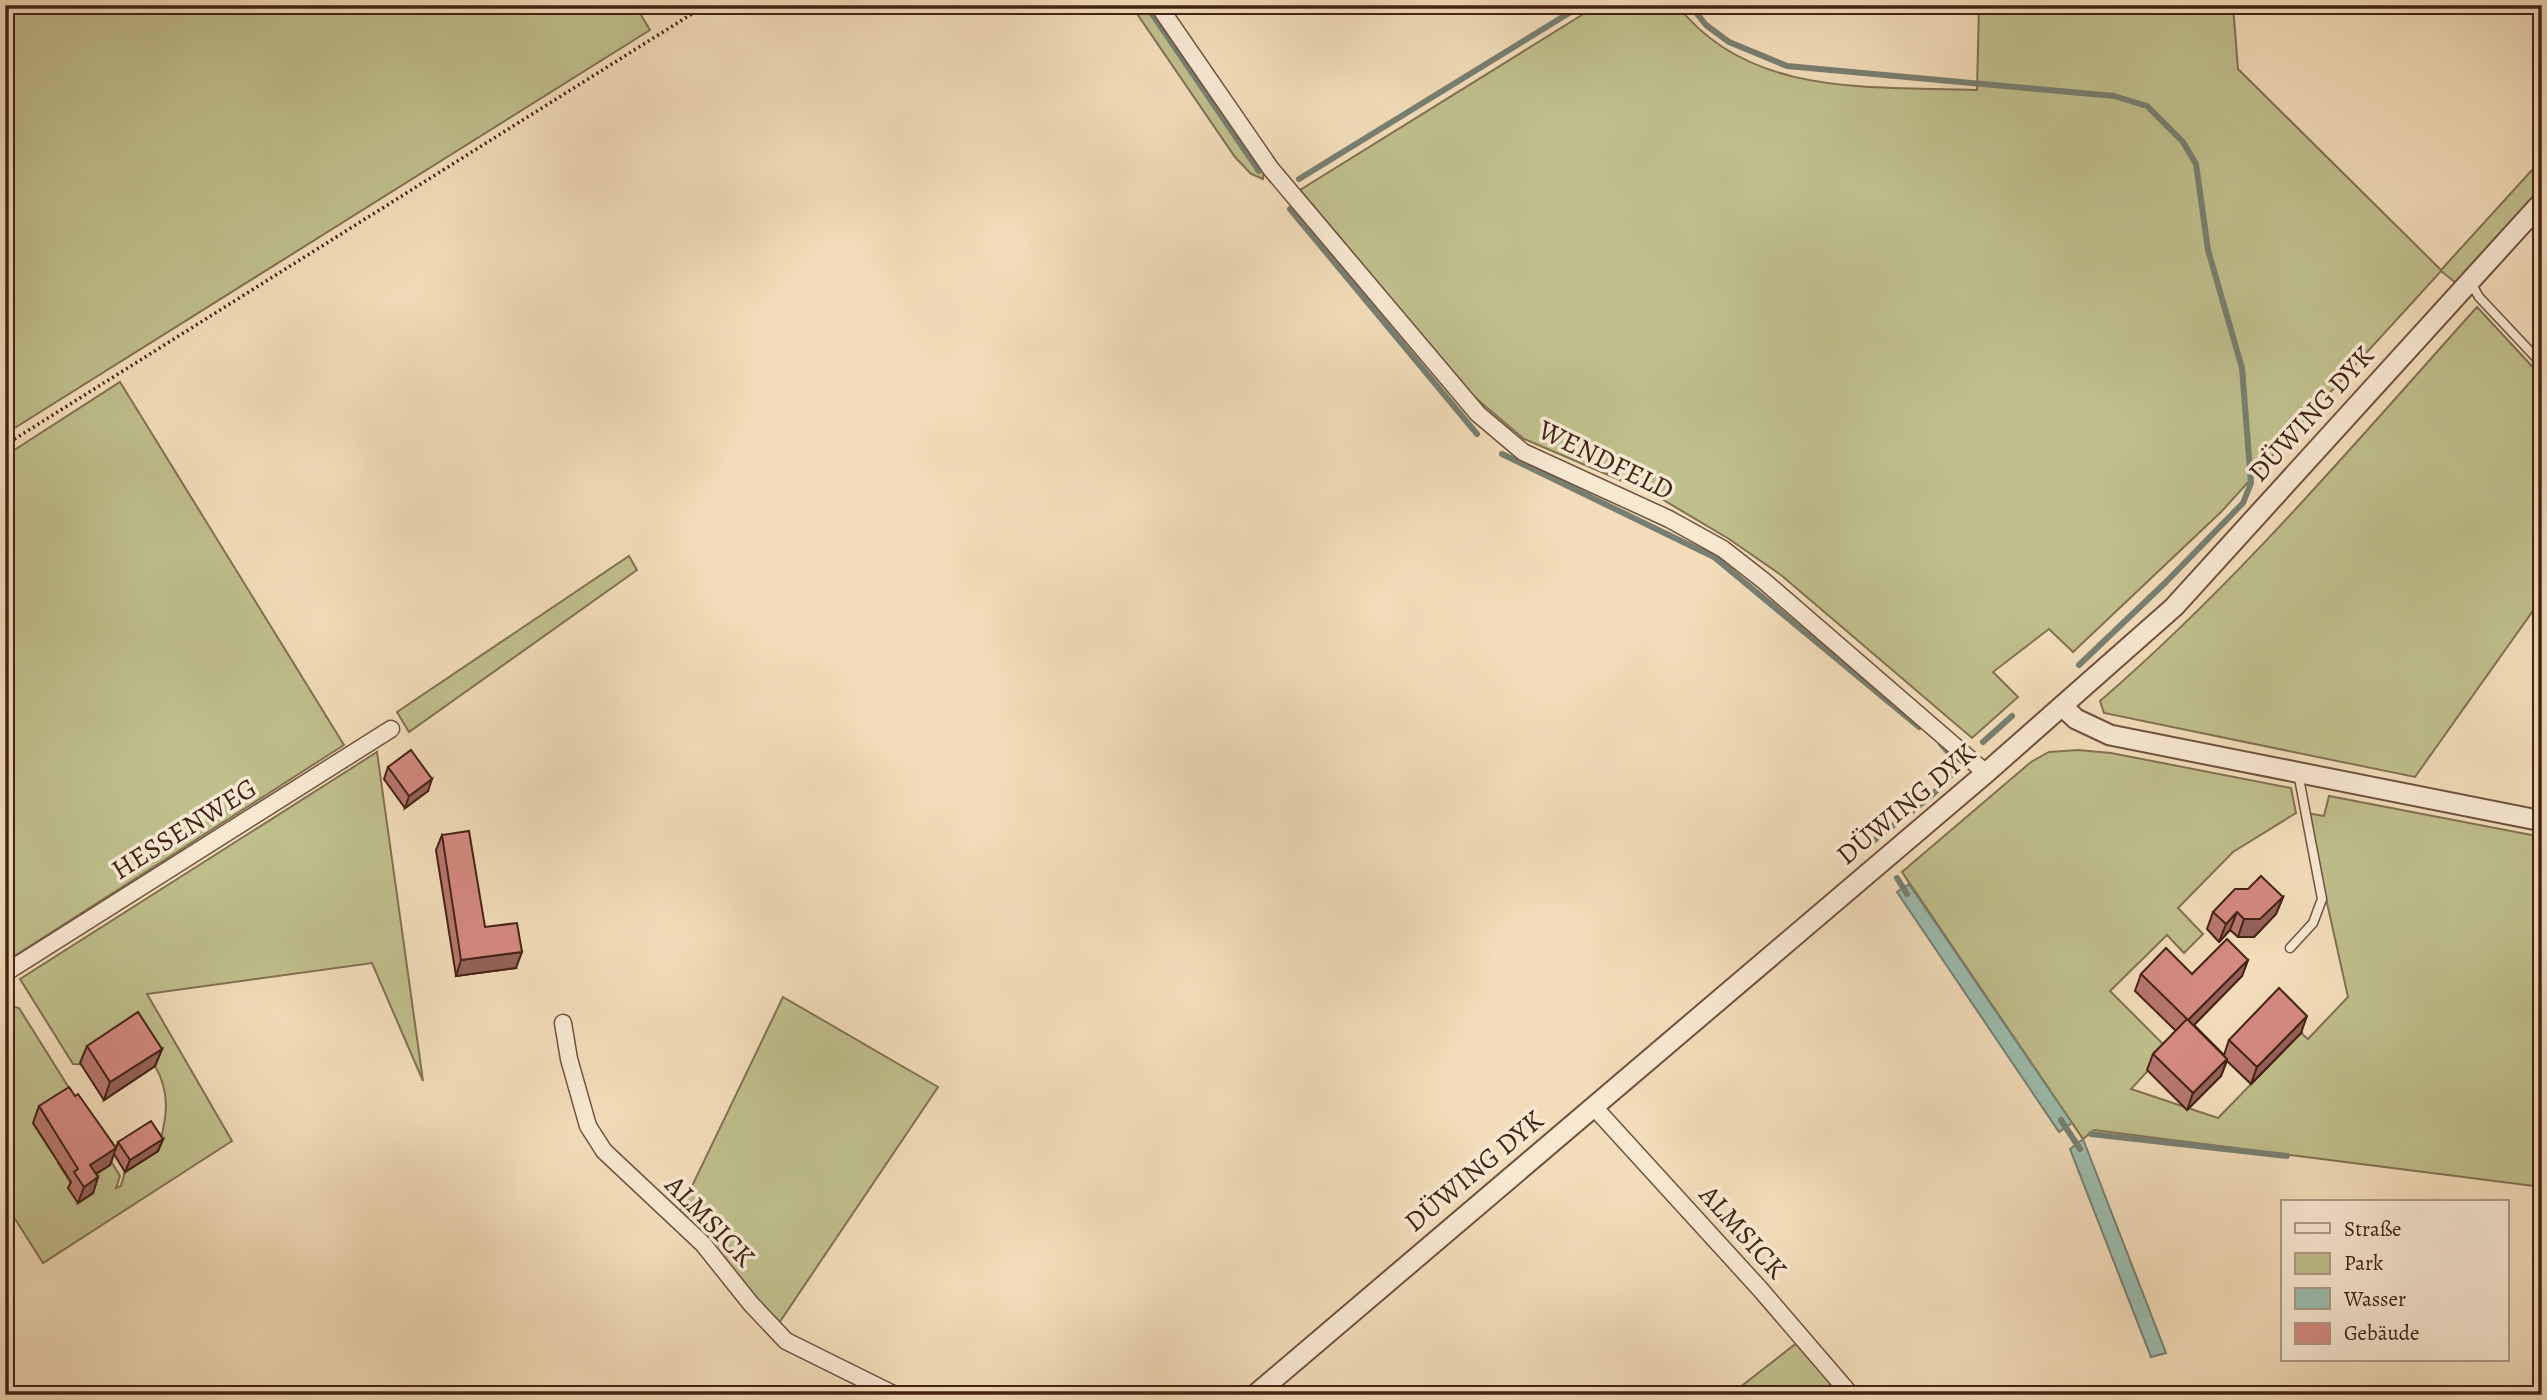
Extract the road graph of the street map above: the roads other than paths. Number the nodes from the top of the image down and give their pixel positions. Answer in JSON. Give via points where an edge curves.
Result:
{"nodes":[{"id":1,"x":1158,"y":5,"type":"edge"},
{"id":2,"x":2542,"y":202,"type":"edge"},
{"id":3,"x":2470,"y":281,"type":"junction"},
{"id":4,"x":2542,"y":364,"type":"edge"},
{"id":5,"x":2063,"y":707,"type":"junction"},
{"id":6,"x":391,"y":729,"type":"dead end"},
{"id":7,"x":1986,"y":773,"type":"junction"},
{"id":8,"x":2298,"y":773,"type":"junction"},
{"id":9,"x":2542,"y":821,"type":"edge"},
{"id":10,"x":2290,"y":948,"type":"dead end"},
{"id":11,"x":5,"y":973,"type":"edge"},
{"id":12,"x":563,"y":1023,"type":"dead end"},
{"id":13,"x":1594,"y":1107,"type":"junction"},
{"id":14,"x":895,"y":1395,"type":"edge"},
{"id":15,"x":1255,"y":1395,"type":"edge"},
{"id":16,"x":1851,"y":1395,"type":"edge"}],
"edges":[{"from":1,"to":7,"type":"street","name":"WENDFELD","via":[[1271,169],[1478,414],[1523,452],[1723,548]]},
{"from":2,"to":3,"type":"street","name":"DÜWING DYK"},
{"from":3,"to":4,"type":"lane","via":[[2479,298]]},
{"from":3,"to":5,"type":"street","name":"DÜWING DYK","via":[[2174,607]]},
{"from":5,"to":7,"type":"street","name":"DÜWING DYK"},
{"from":5,"to":8,"type":"street","via":[[2076,719],[2110,735]]},
{"from":6,"to":11,"type":"street","name":"HESSENWEG"},
{"from":7,"to":13,"type":"street","name":"DÜWING DYK"},
{"from":8,"to":9,"type":"street"},
{"from":8,"to":10,"type":"lane","via":[[2322,898],[2313,923]]},
{"from":12,"to":14,"type":"street","name":"ALMSICK","via":[[588,1126],[604,1151],[703,1244],[786,1340]]},
{"from":13,"to":15,"type":"street","name":"DÜWING DYK"},
{"from":13,"to":16,"type":"street","name":"ALMSICK"}]}
